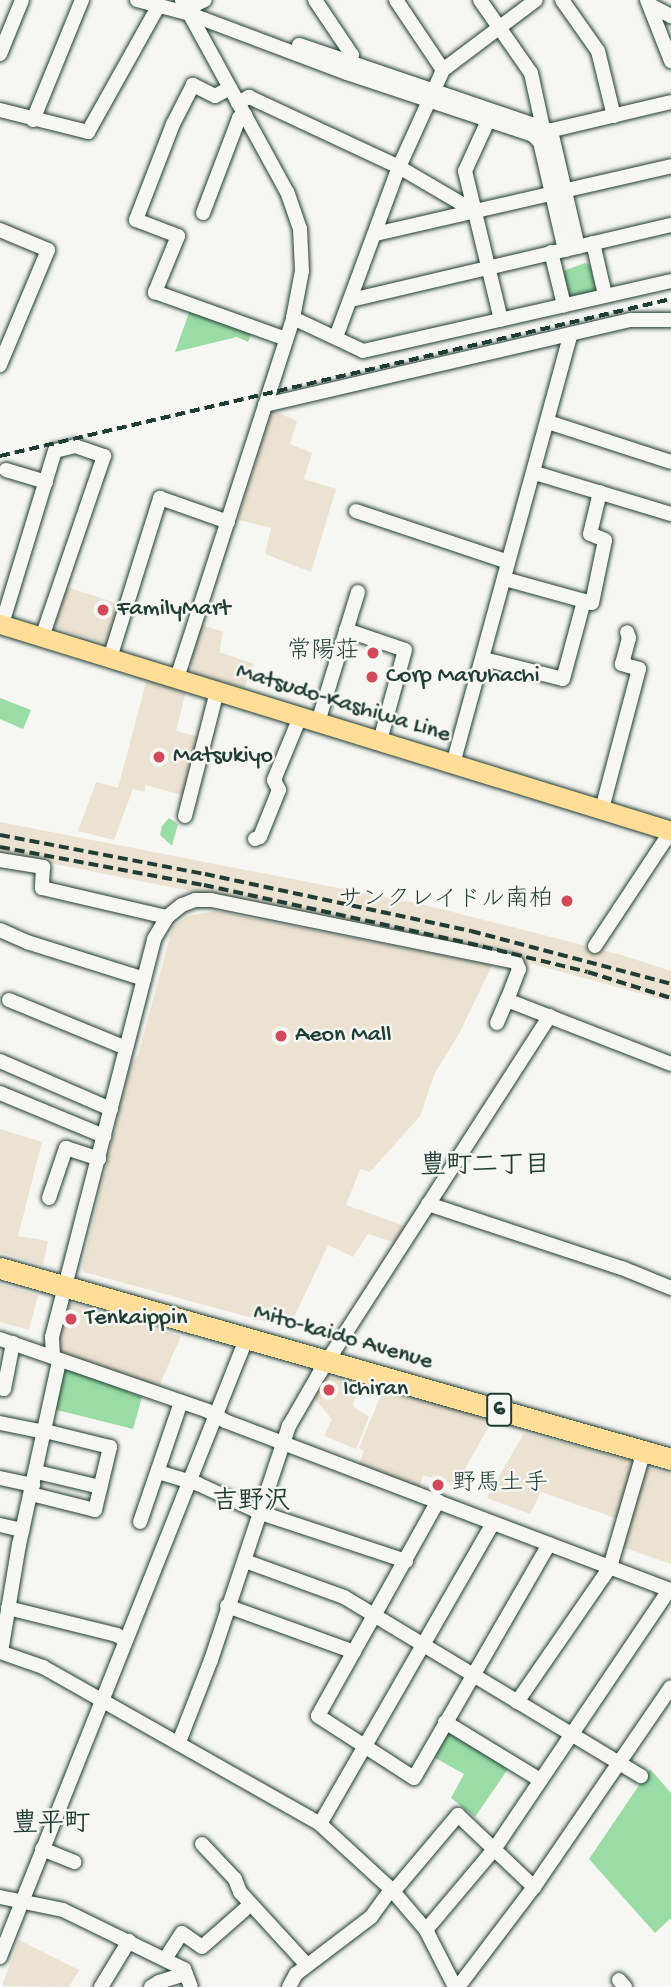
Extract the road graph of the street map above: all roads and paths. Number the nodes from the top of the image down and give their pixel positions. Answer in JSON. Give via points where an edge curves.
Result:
{"nodes":[{"id":1,"x":22,"y":0,"type":"edge"},
{"id":2,"x":82,"y":0,"type":"edge"},
{"id":3,"x":137,"y":0,"type":"edge"},
{"id":4,"x":315,"y":0,"type":"edge"},
{"id":5,"x":396,"y":0,"type":"edge"},
{"id":6,"x":480,"y":0,"type":"edge"},
{"id":7,"x":536,"y":0,"type":"edge"},
{"id":8,"x":562,"y":0,"type":"edge"},
{"id":9,"x":649,"y":2,"type":"edge"},
{"id":10,"x":188,"y":3,"type":"edge"},
{"id":11,"x":159,"y":5,"type":"junction"},
{"id":12,"x":671,"y":16,"type":"edge"},
{"id":13,"x":499,"y":27,"type":"junction"},
{"id":14,"x":0,"y":54,"type":"edge"},
{"id":15,"x":671,"y":61,"type":"edge"},
{"id":16,"x":348,"y":68,"type":"junction"},
{"id":17,"x":443,"y":69,"type":"junction"},
{"id":18,"x":230,"y":88,"type":"junction"},
{"id":19,"x":432,"y":96,"type":"junction"},
{"id":20,"x":671,"y":102,"type":"edge"},
{"id":21,"x":242,"y":109,"type":"junction"},
{"id":22,"x":0,"y":110,"type":"edge"},
{"id":23,"x":490,"y":116,"type":"junction"},
{"id":24,"x":614,"y":116,"type":"junction"},
{"id":25,"x":33,"y":120,"type":"junction"},
{"id":26,"x":542,"y":131,"type":"junction"},
{"id":27,"x":671,"y":166,"type":"edge"},
{"id":28,"x":399,"y":167,"type":"junction"},
{"id":29,"x":558,"y":191,"type":"junction"},
{"id":30,"x":474,"y":211,"type":"junction"},
{"id":31,"x":203,"y":213,"type":"dead end"},
{"id":32,"x":671,"y":225,"type":"edge"},
{"id":33,"x":0,"y":230,"type":"edge"},
{"id":34,"x":375,"y":234,"type":"junction"},
{"id":35,"x":593,"y":243,"type":"junction"},
{"id":36,"x":565,"y":250,"type":"junction"},
{"id":37,"x":487,"y":268,"type":"junction"},
{"id":38,"x":671,"y":281,"type":"edge"},
{"id":39,"x":605,"y":295,"type":"junction"},
{"id":40,"x":351,"y":300,"type":"junction"},
{"id":41,"x":564,"y":305,"type":"junction"},
{"id":42,"x":293,"y":318,"type":"junction"},
{"id":43,"x":501,"y":320,"type":"junction"},
{"id":44,"x":671,"y":320,"type":"edge"},
{"id":45,"x":571,"y":334,"type":"junction"},
{"id":46,"x":336,"y":337,"type":"junction"},
{"id":47,"x":286,"y":339,"type":"junction"},
{"id":48,"x":4,"y":344,"type":"edge"},
{"id":49,"x":0,"y":365,"type":"edge"},
{"id":50,"x":265,"y":405,"type":"junction"},
{"id":51,"x":548,"y":422,"type":"junction"},
{"id":52,"x":671,"y":462,"type":"edge"},
{"id":53,"x":6,"y":470,"type":"dead end"},
{"id":54,"x":535,"y":472,"type":"junction"},
{"id":55,"x":46,"y":482,"type":"junction"},
{"id":56,"x":600,"y":492,"type":"junction"},
{"id":57,"x":356,"y":511,"type":"dead end"},
{"id":58,"x":671,"y":514,"type":"edge"},
{"id":59,"x":228,"y":522,"type":"junction"},
{"id":60,"x":508,"y":562,"type":"junction"},
{"id":61,"x":505,"y":579,"type":"junction"},
{"id":62,"x":358,"y":592,"type":"dead end"},
{"id":63,"x":584,"y":601,"type":"junction"},
{"id":64,"x":1,"y":624,"type":"edge"},
{"id":65,"x":346,"y":629,"type":"junction"},
{"id":66,"x":627,"y":632,"type":"dead end"},
{"id":67,"x":42,"y":637,"type":"junction"},
{"id":68,"x":110,"y":658,"type":"junction"},
{"id":69,"x":484,"y":659,"type":"junction"},
{"id":70,"x":177,"y":678,"type":"junction"},
{"id":71,"x":217,"y":691,"type":"junction"},
{"id":72,"x":309,"y":719,"type":"junction"},
{"id":73,"x":380,"y":741,"type":"junction"},
{"id":74,"x":453,"y":764,"type":"junction"},
{"id":75,"x":602,"y":809,"type":"junction"},
{"id":76,"x":185,"y":816,"type":"dead end"},
{"id":77,"x":671,"y":831,"type":"edge"},
{"id":78,"x":255,"y":839,"type":"dead end"},
{"id":79,"x":0,"y":860,"type":"edge"},
{"id":80,"x":167,"y":917,"type":"junction"},
{"id":81,"x":0,"y":929,"type":"edge"},
{"id":82,"x":595,"y":946,"type":"dead end"},
{"id":83,"x":144,"y":979,"type":"junction"},
{"id":84,"x":9,"y":1000,"type":"dead end"},
{"id":85,"x":507,"y":1000,"type":"junction"},
{"id":86,"x":550,"y":1016,"type":"junction"},
{"id":87,"x":497,"y":1023,"type":"dead end"},
{"id":88,"x":126,"y":1048,"type":"junction"},
{"id":89,"x":0,"y":1061,"type":"edge"},
{"id":90,"x":671,"y":1064,"type":"edge"},
{"id":91,"x":0,"y":1093,"type":"edge"},
{"id":92,"x":111,"y":1109,"type":"junction"},
{"id":93,"x":104,"y":1136,"type":"junction"},
{"id":94,"x":99,"y":1159,"type":"junction"},
{"id":95,"x":49,"y":1198,"type":"dead end"},
{"id":96,"x":428,"y":1204,"type":"junction"},
{"id":97,"x":0,"y":1268,"type":"edge"},
{"id":98,"x":65,"y":1286,"type":"junction"},
{"id":99,"x":671,"y":1288,"type":"edge"},
{"id":100,"x":247,"y":1337,"type":"junction"},
{"id":101,"x":6,"y":1341,"type":"edge"},
{"id":102,"x":56,"y":1358,"type":"junction"},
{"id":103,"x":327,"y":1362,"type":"junction"},
{"id":104,"x":0,"y":1388,"type":"edge"},
{"id":105,"x":181,"y":1402,"type":"junction"},
{"id":106,"x":217,"y":1416,"type":"junction"},
{"id":107,"x":0,"y":1423,"type":"edge"},
{"id":108,"x":45,"y":1432,"type":"junction"},
{"id":109,"x":284,"y":1443,"type":"junction"},
{"id":110,"x":644,"y":1451,"type":"junction"},
{"id":111,"x":671,"y":1458,"type":"edge"},
{"id":112,"x":158,"y":1472,"type":"junction"},
{"id":113,"x":0,"y":1478,"type":"edge"},
{"id":114,"x":191,"y":1482,"type":"junction"},
{"id":115,"x":34,"y":1484,"type":"junction"},
{"id":116,"x":100,"y":1487,"type":"junction"},
{"id":117,"x":438,"y":1501,"type":"junction"},
{"id":118,"x":261,"y":1513,"type":"junction"},
{"id":119,"x":139,"y":1521,"type":"dead end"},
{"id":120,"x":492,"y":1523,"type":"junction"},
{"id":121,"x":0,"y":1525,"type":"edge"},
{"id":122,"x":22,"y":1531,"type":"junction"},
{"id":123,"x":549,"y":1544,"type":"junction"},
{"id":124,"x":245,"y":1561,"type":"junction"},
{"id":125,"x":406,"y":1561,"type":"junction"},
{"id":126,"x":610,"y":1567,"type":"junction"},
{"id":127,"x":6,"y":1576,"type":"edge"},
{"id":128,"x":670,"y":1590,"type":"edge"},
{"id":129,"x":227,"y":1606,"type":"junction"},
{"id":130,"x":8,"y":1608,"type":"junction"},
{"id":131,"x":374,"y":1617,"type":"junction"},
{"id":132,"x":124,"y":1640,"type":"junction"},
{"id":133,"x":422,"y":1645,"type":"junction"},
{"id":134,"x":1,"y":1652,"type":"edge"},
{"id":135,"x":354,"y":1652,"type":"junction"},
{"id":136,"x":472,"y":1675,"type":"junction"},
{"id":137,"x":671,"y":1687,"type":"edge"},
{"id":138,"x":101,"y":1699,"type":"junction"},
{"id":139,"x":517,"y":1702,"type":"junction"},
{"id":140,"x":445,"y":1722,"type":"junction"},
{"id":141,"x":571,"y":1734,"type":"junction"},
{"id":142,"x":178,"y":1742,"type":"junction"},
{"id":143,"x":363,"y":1745,"type":"junction"},
{"id":144,"x":618,"y":1762,"type":"junction"},
{"id":145,"x":641,"y":1776,"type":"dead end"},
{"id":146,"x":540,"y":1780,"type":"junction"},
{"id":147,"x":320,"y":1824,"type":"junction"},
{"id":148,"x":202,"y":1844,"type":"dead end"},
{"id":149,"x":495,"y":1848,"type":"junction"},
{"id":150,"x":42,"y":1849,"type":"junction"},
{"id":151,"x":74,"y":1862,"type":"dead end"},
{"id":152,"x":534,"y":1887,"type":"junction"},
{"id":153,"x":392,"y":1890,"type":"junction"},
{"id":154,"x":0,"y":1897,"type":"edge"},
{"id":155,"x":22,"y":1900,"type":"junction"},
{"id":156,"x":251,"y":1904,"type":"junction"},
{"id":157,"x":426,"y":1930,"type":"junction"},
{"id":158,"x":129,"y":1941,"type":"junction"},
{"id":159,"x":0,"y":1957,"type":"edge"},
{"id":160,"x":164,"y":1959,"type":"junction"},
{"id":161,"x":307,"y":1965,"type":"junction"},
{"id":162,"x":189,"y":1981,"type":"edge"},
{"id":163,"x":101,"y":1987,"type":"edge"},
{"id":164,"x":152,"y":1987,"type":"edge"},
{"id":165,"x":289,"y":1987,"type":"edge"},
{"id":166,"x":456,"y":1987,"type":"edge"}],
"edges":[{"from":1,"to":14,"type":"street"},
{"from":2,"to":25,"type":"street"},
{"from":3,"to":11,"type":"street"},
{"from":4,"to":16,"type":"street","via":[[352,55]]},
{"from":5,"to":17,"type":"street"},
{"from":6,"to":13,"type":"street"},
{"from":7,"to":13,"type":"street"},
{"from":8,"to":24,"type":"street","via":[[598,51]]},
{"from":9,"to":12,"type":"street"},
{"from":9,"to":15,"type":"street"},
{"from":10,"to":11,"type":"street"},
{"from":10,"to":16,"type":"street"},
{"from":10,"to":18,"type":"street"},
{"from":11,"to":25,"type":"street","via":[[88,132]]},
{"from":13,"to":17,"type":"street"},
{"from":13,"to":26,"type":"street","via":[[531,73]]},
{"from":16,"to":19,"type":"street"},
{"from":17,"to":19,"type":"street"},
{"from":18,"to":21,"type":"street"},
{"from":18,"to":47,"type":"street","via":[[215,96],[193,85],[136,220],[178,236],[155,292]]},
{"from":19,"to":23,"type":"street"},
{"from":19,"to":28,"type":"street"},
{"from":20,"to":24,"type":"street"},
{"from":21,"to":28,"type":"street","via":[[249,97]]},
{"from":21,"to":31,"type":"street"},
{"from":21,"to":42,"type":"street","via":[[287,192],[300,229],[302,271]]},
{"from":22,"to":25,"type":"street"},
{"from":23,"to":26,"type":"street"},
{"from":23,"to":30,"type":"street","via":[[465,171]]},
{"from":24,"to":26,"type":"street"},
{"from":26,"to":29,"type":"street","via":[[540,142]]},
{"from":27,"to":29,"type":"street"},
{"from":28,"to":30,"type":"street"},
{"from":28,"to":34,"type":"street"},
{"from":29,"to":30,"type":"street"},
{"from":29,"to":36,"type":"street"},
{"from":30,"to":34,"type":"street"},
{"from":30,"to":37,"type":"street"},
{"from":32,"to":35,"type":"street"},
{"from":33,"to":48,"type":"street","via":[[48,250]]},
{"from":34,"to":40,"type":"street"},
{"from":35,"to":36,"type":"street"},
{"from":35,"to":39,"type":"street"},
{"from":36,"to":37,"type":"street"},
{"from":36,"to":41,"type":"street"},
{"from":37,"to":40,"type":"street"},
{"from":37,"to":43,"type":"street"},
{"from":38,"to":39,"type":"street"},
{"from":39,"to":41,"type":"street"},
{"from":40,"to":46,"type":"street"},
{"from":41,"to":43,"type":"street"},
{"from":42,"to":46,"type":"street"},
{"from":42,"to":47,"type":"street"},
{"from":43,"to":46,"type":"street","via":[[363,351]]},
{"from":44,"to":45,"type":"street","via":[[631,320]]},
{"from":45,"to":50,"type":"street"},
{"from":45,"to":51,"type":"street"},
{"from":47,"to":50,"type":"street"},
{"from":48,"to":49,"type":"street"},
{"from":50,"to":59,"type":"street"},
{"from":51,"to":52,"type":"street"},
{"from":51,"to":54,"type":"street"},
{"from":53,"to":55,"type":"street"},
{"from":54,"to":56,"type":"street"},
{"from":54,"to":60,"type":"street"},
{"from":55,"to":64,"type":"street"},
{"from":55,"to":67,"type":"street","via":[[55,451],[75,446],[104,456]]},
{"from":56,"to":58,"type":"street"},
{"from":56,"to":63,"type":"street","via":[[590,534],[605,540],[592,603]]},
{"from":57,"to":60,"type":"street"},
{"from":59,"to":68,"type":"street","via":[[160,498]]},
{"from":59,"to":70,"type":"street"},
{"from":60,"to":61,"type":"street"},
{"from":61,"to":63,"type":"street"},
{"from":61,"to":69,"type":"street"},
{"from":62,"to":65,"type":"street"},
{"from":63,"to":69,"type":"street","via":[[563,679]]},
{"from":64,"to":67,"type":"main road","name":"Matsudo-Kashiwa Line"},
{"from":65,"to":72,"type":"street"},
{"from":65,"to":73,"type":"street","via":[[405,650]]},
{"from":66,"to":75,"type":"street","via":[[622,664],[639,669]]},
{"from":67,"to":68,"type":"main road","name":"Matsudo-Kashiwa Line"},
{"from":68,"to":70,"type":"main road","name":"Matsudo-Kashiwa Line"},
{"from":69,"to":74,"type":"street"},
{"from":70,"to":71,"type":"main road","name":"Matsudo-Kashiwa Line"},
{"from":71,"to":72,"type":"main road","name":"Matsudo-Kashiwa Line"},
{"from":71,"to":76,"type":"street"},
{"from":72,"to":73,"type":"main road","name":"Matsudo-Kashiwa Line"},
{"from":72,"to":78,"type":"street","via":[[274,780],[279,790],[260,837]]},
{"from":73,"to":74,"type":"main road","name":"Matsudo-Kashiwa Line"},
{"from":74,"to":75,"type":"main road","name":"Matsudo-Kashiwa Line"},
{"from":75,"to":77,"type":"main road","name":"Matsudo-Kashiwa Line"},
{"from":77,"to":82,"type":"street"},
{"from":79,"to":80,"type":"street","via":[[43,867],[42,888]]},
{"from":80,"to":83,"type":"street","via":[[154,939]]},
{"from":80,"to":85,"type":"street","via":[[182,905],[211,900],[516,962],[519,969]]},
{"from":81,"to":83,"type":"street"},
{"from":83,"to":88,"type":"street"},
{"from":84,"to":88,"type":"street"},
{"from":85,"to":86,"type":"street"},
{"from":85,"to":87,"type":"street"},
{"from":86,"to":90,"type":"street"},
{"from":86,"to":96,"type":"street"},
{"from":88,"to":92,"type":"street"},
{"from":89,"to":92,"type":"street"},
{"from":91,"to":93,"type":"street"},
{"from":92,"to":93,"type":"street"},
{"from":93,"to":94,"type":"street"},
{"from":94,"to":95,"type":"street","via":[[66,1148]]},
{"from":94,"to":98,"type":"street"},
{"from":96,"to":99,"type":"street"},
{"from":96,"to":103,"type":"street"},
{"from":97,"to":98,"type":"highway","name":"Mito-kaido Avenue","number":"6"},
{"from":98,"to":100,"type":"highway","name":"Mito-kaido Avenue","number":"6"},
{"from":98,"to":102,"type":"street","via":[[52,1337]]},
{"from":100,"to":103,"type":"highway","name":"Mito-kaido Avenue","number":"6"},
{"from":100,"to":106,"type":"street"},
{"from":101,"to":102,"type":"street"},
{"from":101,"to":104,"type":"street","via":[[4,1389]]},
{"from":102,"to":105,"type":"street"},
{"from":102,"to":108,"type":"street"},
{"from":103,"to":109,"type":"street","via":[[289,1426]]},
{"from":103,"to":110,"type":"highway","name":"Mito-kaido Avenue","number":"6"},
{"from":105,"to":106,"type":"street"},
{"from":105,"to":112,"type":"street"},
{"from":106,"to":109,"type":"street"},
{"from":106,"to":114,"type":"street"},
{"from":107,"to":108,"type":"street"},
{"from":108,"to":115,"type":"street"},
{"from":108,"to":116,"type":"street","via":[[110,1447]]},
{"from":109,"to":117,"type":"street"},
{"from":109,"to":118,"type":"street"},
{"from":110,"to":111,"type":"highway","name":"Mito-kaido Avenue","number":"6"},
{"from":110,"to":126,"type":"street"},
{"from":112,"to":114,"type":"street"},
{"from":112,"to":119,"type":"street"},
{"from":113,"to":115,"type":"street"},
{"from":114,"to":118,"type":"street"},
{"from":114,"to":132,"type":"street"},
{"from":115,"to":116,"type":"street"},
{"from":115,"to":116,"type":"street","via":[[95,1510]]},
{"from":115,"to":122,"type":"street"},
{"from":117,"to":120,"type":"street"},
{"from":117,"to":125,"type":"street"},
{"from":118,"to":124,"type":"street"},
{"from":118,"to":125,"type":"street"},
{"from":120,"to":123,"type":"street"},
{"from":120,"to":133,"type":"street"},
{"from":121,"to":122,"type":"street"},
{"from":122,"to":127,"type":"street"},
{"from":123,"to":126,"type":"street"},
{"from":123,"to":136,"type":"street"},
{"from":124,"to":129,"type":"street"},
{"from":124,"to":131,"type":"street","via":[[344,1597]]},
{"from":125,"to":131,"type":"street"},
{"from":126,"to":128,"type":"street"},
{"from":126,"to":139,"type":"street"},
{"from":127,"to":130,"type":"street"},
{"from":128,"to":141,"type":"street"},
{"from":129,"to":135,"type":"street"},
{"from":129,"to":142,"type":"street"},
{"from":130,"to":132,"type":"street"},
{"from":130,"to":134,"type":"street"},
{"from":131,"to":133,"type":"street"},
{"from":131,"to":135,"type":"street"},
{"from":132,"to":138,"type":"street"},
{"from":133,"to":136,"type":"street"},
{"from":133,"to":143,"type":"street"},
{"from":134,"to":138,"type":"street","via":[[43,1667]]},
{"from":135,"to":143,"type":"street","via":[[318,1716]]},
{"from":136,"to":139,"type":"street"},
{"from":136,"to":140,"type":"street"},
{"from":137,"to":144,"type":"street"},
{"from":138,"to":142,"type":"street"},
{"from":138,"to":150,"type":"street"},
{"from":139,"to":141,"type":"street"},
{"from":140,"to":143,"type":"street","via":[[414,1778]]},
{"from":140,"to":146,"type":"street"},
{"from":141,"to":144,"type":"street"},
{"from":141,"to":146,"type":"street"},
{"from":142,"to":147,"type":"street"},
{"from":143,"to":147,"type":"street"},
{"from":144,"to":145,"type":"street"},
{"from":144,"to":152,"type":"street"},
{"from":146,"to":149,"type":"street"},
{"from":147,"to":153,"type":"street"},
{"from":148,"to":156,"type":"street"},
{"from":149,"to":152,"type":"street"},
{"from":149,"to":153,"type":"street","via":[[458,1815]]},
{"from":149,"to":157,"type":"street"},
{"from":150,"to":151,"type":"street"},
{"from":150,"to":155,"type":"street"},
{"from":152,"to":166,"type":"street"},
{"from":153,"to":157,"type":"street"},
{"from":153,"to":161,"type":"street","via":[[371,1917]]},
{"from":154,"to":155,"type":"street"},
{"from":155,"to":158,"type":"street","via":[[63,1910]]},
{"from":155,"to":159,"type":"street"},
{"from":156,"to":160,"type":"street","via":[[202,1947],[182,1933]]},
{"from":156,"to":161,"type":"street"},
{"from":157,"to":166,"type":"street"},
{"from":158,"to":160,"type":"street"},
{"from":158,"to":163,"type":"street"},
{"from":160,"to":162,"type":"street","via":[[184,1969]]},
{"from":161,"to":165,"type":"street"},
{"from":162,"to":164,"type":"street"}]}
